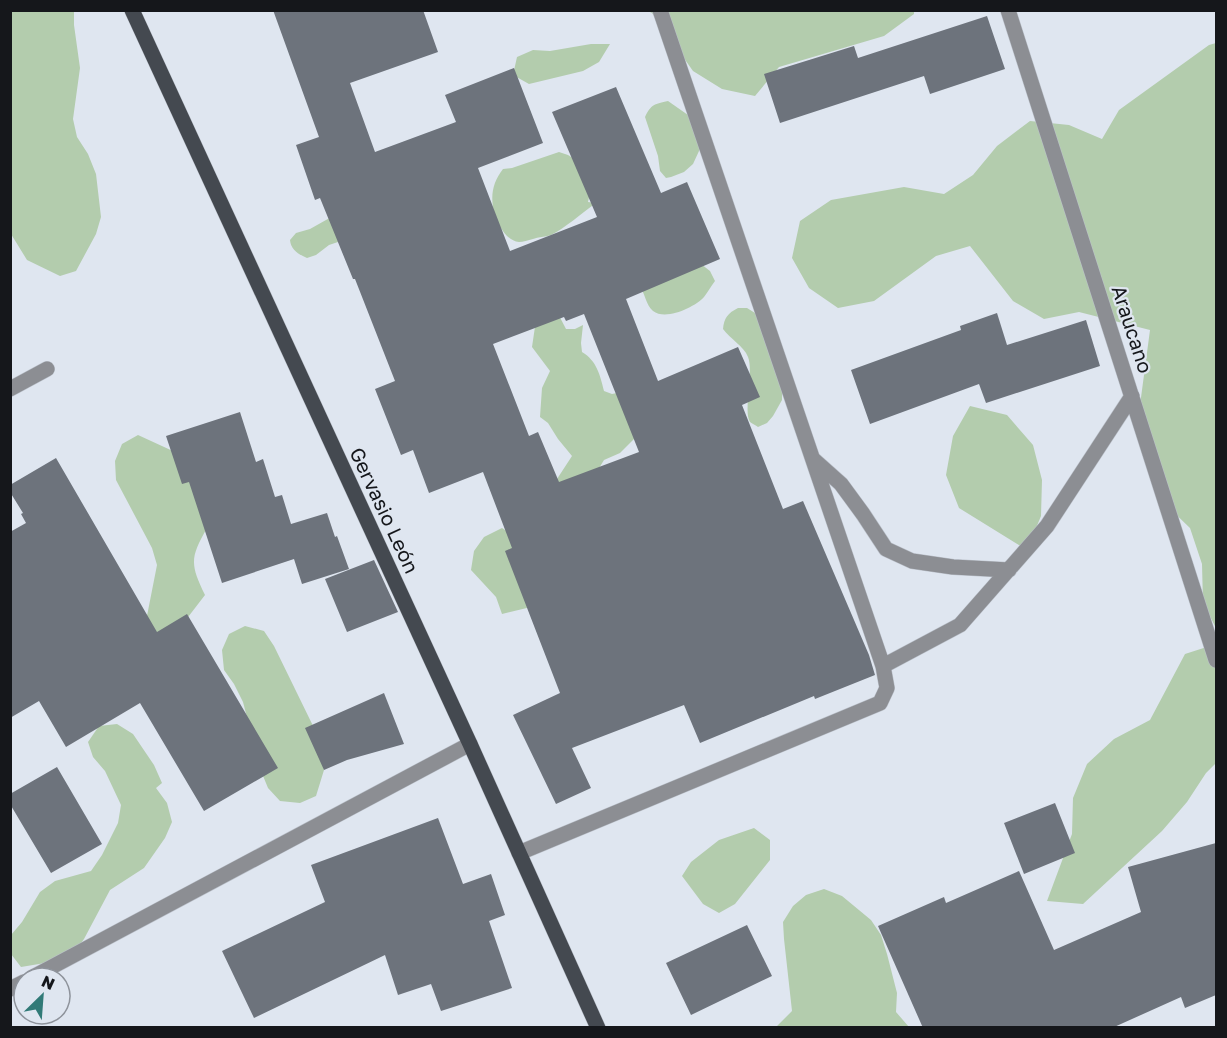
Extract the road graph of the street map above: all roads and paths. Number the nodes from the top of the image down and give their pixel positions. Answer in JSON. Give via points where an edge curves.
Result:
{"nodes":[{"id":1,"x":132,"y":10,"type":"edge"},
{"id":2,"x":660,"y":10,"type":"edge"},
{"id":3,"x":1008,"y":10,"type":"edge"},
{"id":4,"x":47,"y":369,"type":"dead end"},
{"id":5,"x":10,"y":389,"type":"edge"},
{"id":6,"x":1132,"y":396,"type":"junction"},
{"id":7,"x":811,"y":457,"type":"junction"},
{"id":8,"x":1009,"y":570,"type":"junction"},
{"id":9,"x":1216,"y":660,"type":"edge"},
{"id":10,"x":883,"y":666,"type":"junction"},
{"id":11,"x":470,"y":744,"type":"junction"},
{"id":12,"x":519,"y":853,"type":"junction"},
{"id":13,"x":54,"y":966,"type":"edge"},
{"id":14,"x":598,"y":1028,"type":"edge"}],
"edges":[{"from":1,"to":11,"type":"main road","name":"Gervasio León"},
{"from":2,"to":7,"type":"street"},
{"from":3,"to":6,"type":"street","name":"Araucano"},
{"from":4,"to":5,"type":"street"},
{"from":6,"to":8,"type":"street","via":[[1047,526]]},
{"from":6,"to":9,"type":"street","name":"Araucano"},
{"from":7,"to":8,"type":"street","via":[[841,484],[886,549],[912,561]]},
{"from":7,"to":10,"type":"street"},
{"from":8,"to":10,"type":"street","via":[[960,625]]},
{"from":10,"to":12,"type":"street","via":[[887,688],[880,703]]},
{"from":11,"to":12,"type":"main road","name":"Gervasio León"},
{"from":11,"to":13,"type":"street"},
{"from":12,"to":14,"type":"main road","name":"Gervasio León"}]}
